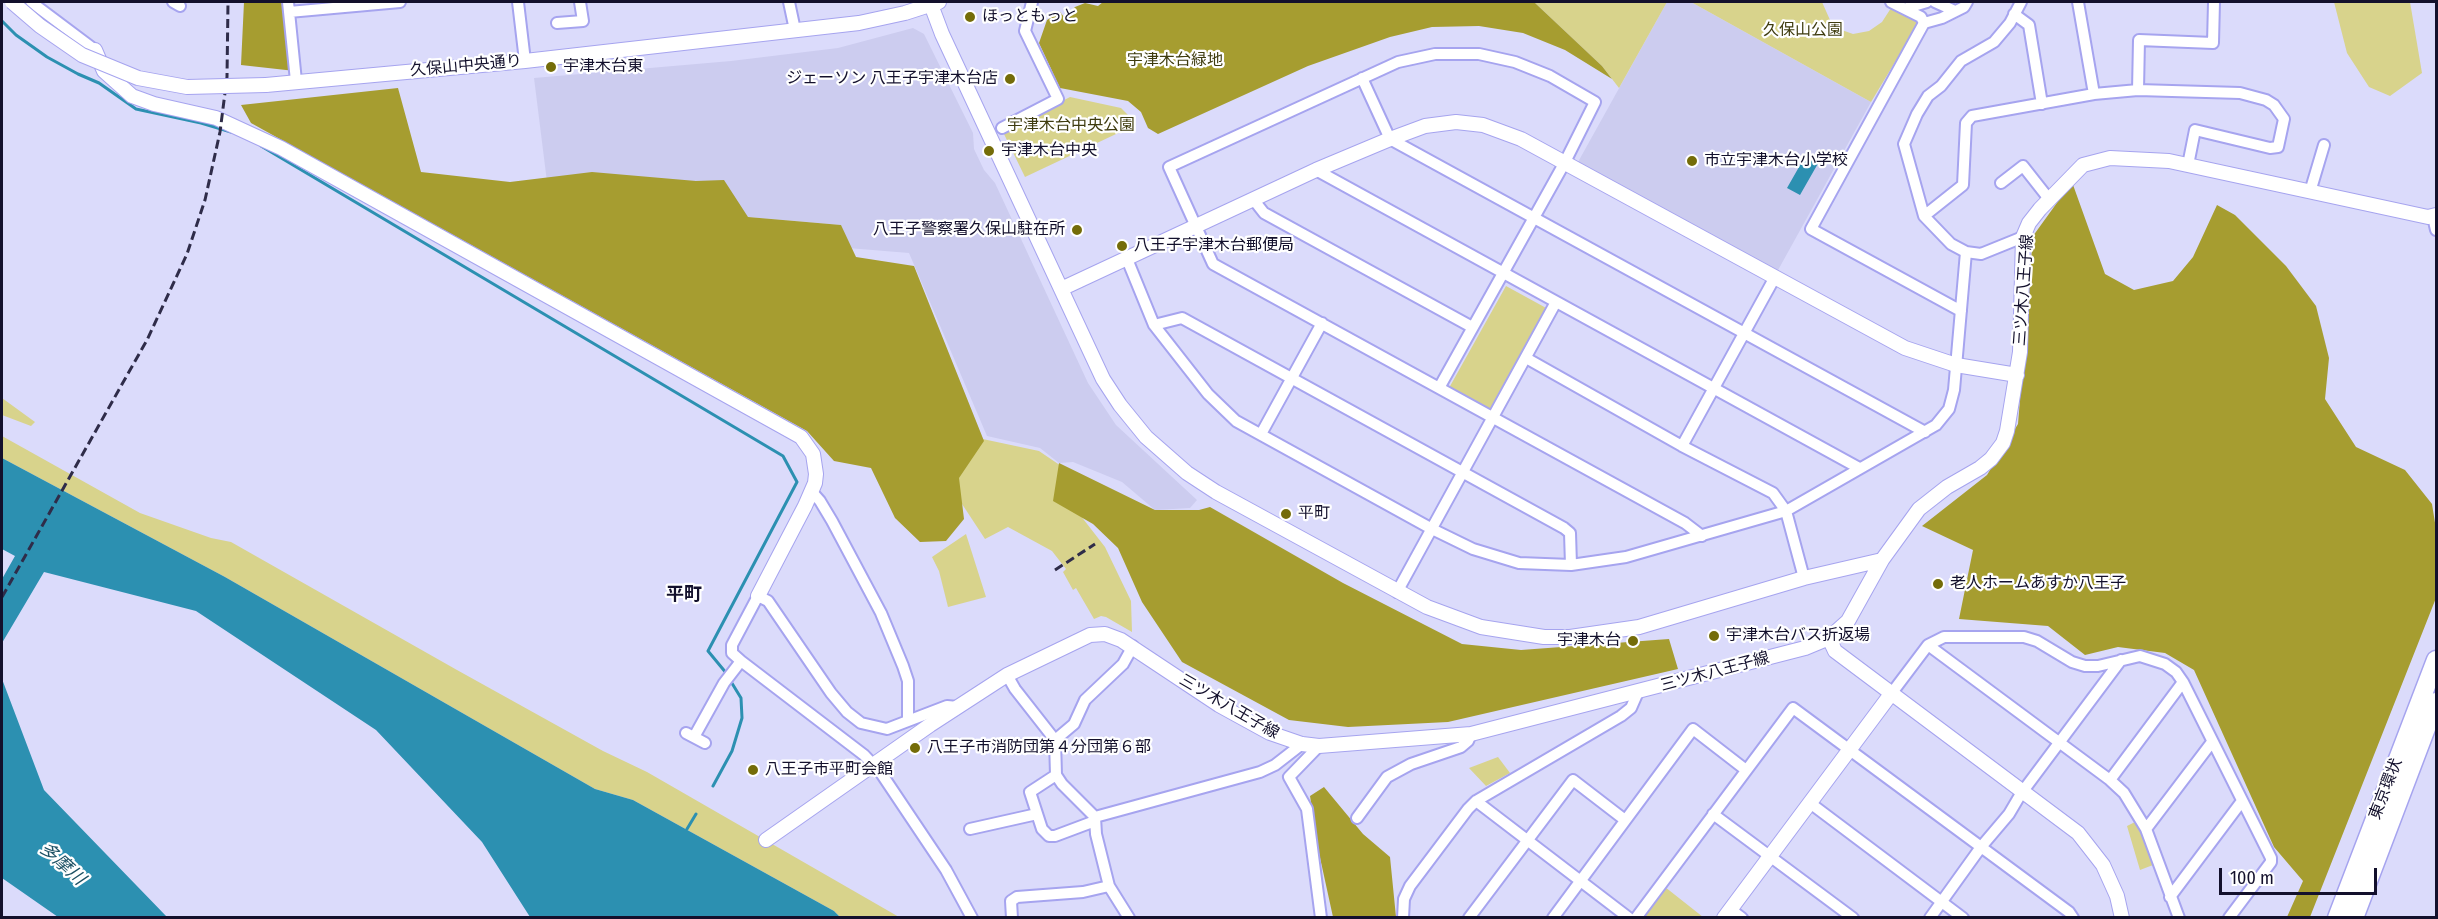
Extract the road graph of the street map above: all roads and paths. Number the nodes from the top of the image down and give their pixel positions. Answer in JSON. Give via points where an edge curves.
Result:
{"nodes":[{"id":1,"x":12,"y":2,"type":"edge"},
{"id":2,"x":31,"y":2,"type":"edge"},
{"id":3,"x":400,"y":2,"type":"edge"},
{"id":4,"x":518,"y":2,"type":"edge"},
{"id":5,"x":580,"y":2,"type":"edge"},
{"id":6,"x":789,"y":2,"type":"edge"},
{"id":7,"x":933,"y":2,"type":"edge"},
{"id":8,"x":1032,"y":2,"type":"edge"},
{"id":9,"x":1892,"y":2,"type":"edge"},
{"id":10,"x":1927,"y":2,"type":"edge"},
{"id":11,"x":1935,"y":2,"type":"edge"},
{"id":12,"x":1966,"y":2,"type":"edge"},
{"id":13,"x":2021,"y":2,"type":"edge"},
{"id":14,"x":2078,"y":2,"type":"edge"},
{"id":15,"x":2214,"y":2,"type":"edge"},
{"id":16,"x":346,"y":4,"type":"edge"},
{"id":17,"x":289,"y":7,"type":"edge"},
{"id":18,"x":1907,"y":8,"type":"junction"},
{"id":19,"x":1955,"y":11,"type":"junction"},
{"id":20,"x":2014,"y":14,"type":"junction"},
{"id":21,"x":557,"y":23,"type":"dead end"},
{"id":22,"x":1924,"y":23,"type":"junction"},
{"id":23,"x":795,"y":30,"type":"junction"},
{"id":24,"x":95,"y":50,"type":"joint"},
{"id":25,"x":525,"y":61,"type":"junction"},
{"id":26,"x":1362,"y":78,"type":"junction"},
{"id":27,"x":296,"y":81,"type":"junction"},
{"id":28,"x":2138,"y":90,"type":"junction"},
{"id":29,"x":2094,"y":94,"type":"junction"},
{"id":30,"x":2042,"y":104,"type":"junction"},
{"id":31,"x":1002,"y":128,"type":"dead end"},
{"id":32,"x":1390,"y":139,"type":"junction"},
{"id":33,"x":2324,"y":145,"type":"dead end"},
{"id":34,"x":1565,"y":162,"type":"junction"},
{"id":35,"x":2188,"y":165,"type":"junction"},
{"id":36,"x":1316,"y":170,"type":"junction"},
{"id":37,"x":2001,"y":183,"type":"dead end"},
{"id":38,"x":2310,"y":192,"type":"junction"},
{"id":39,"x":1253,"y":199,"type":"junction"},
{"id":40,"x":2049,"y":199,"type":"junction"},
{"id":41,"x":1924,"y":216,"type":"junction"},
{"id":42,"x":1533,"y":217,"type":"junction"},
{"id":43,"x":2435,"y":221,"type":"edge"},
{"id":44,"x":1196,"y":228,"type":"junction"},
{"id":45,"x":2024,"y":237,"type":"junction"},
{"id":46,"x":1966,"y":252,"type":"junction"},
{"id":47,"x":1127,"y":259,"type":"junction"},
{"id":48,"x":1502,"y":272,"type":"junction"},
{"id":49,"x":1774,"y":277,"type":"junction"},
{"id":50,"x":1060,"y":289,"type":"junction"},
{"id":51,"x":1556,"y":302,"type":"junction"},
{"id":52,"x":1961,"y":311,"type":"junction"},
{"id":53,"x":1322,"y":323,"type":"junction"},
{"id":54,"x":1154,"y":326,"type":"junction"},
{"id":55,"x":1472,"y":327,"type":"junction"},
{"id":56,"x":1744,"y":333,"type":"junction"},
{"id":57,"x":1526,"y":358,"type":"junction"},
{"id":58,"x":1956,"y":364,"type":"junction"},
{"id":59,"x":2017,"y":375,"type":"junction"},
{"id":60,"x":1292,"y":378,"type":"junction"},
{"id":61,"x":1439,"y":388,"type":"junction"},
{"id":62,"x":1713,"y":388,"type":"junction"},
{"id":63,"x":1493,"y":417,"type":"junction"},
{"id":64,"x":1925,"y":432,"type":"junction"},
{"id":65,"x":1261,"y":434,"type":"junction"},
{"id":66,"x":1682,"y":446,"type":"junction"},
{"id":67,"x":1859,"y":468,"type":"junction"},
{"id":68,"x":1463,"y":473,"type":"junction"},
{"id":69,"x":812,"y":492,"type":"junction"},
{"id":70,"x":1786,"y":511,"type":"junction"},
{"id":71,"x":1432,"y":529,"type":"junction"},
{"id":72,"x":1702,"y":536,"type":"junction"},
{"id":73,"x":1882,"y":560,"type":"junction"},
{"id":74,"x":1571,"y":566,"type":"junction"},
{"id":75,"x":1804,"y":578,"type":"junction"},
{"id":76,"x":1397,"y":592,"type":"junction"},
{"id":77,"x":758,"y":596,"type":"junction"},
{"id":78,"x":1829,"y":638,"type":"junction"},
{"id":79,"x":1928,"y":645,"type":"junction"},
{"id":80,"x":1133,"y":646,"type":"junction"},
{"id":81,"x":2121,"y":660,"type":"junction"},
{"id":82,"x":2436,"y":660,"type":"edge"},
{"id":83,"x":738,"y":664,"type":"junction"},
{"id":84,"x":1007,"y":675,"type":"junction"},
{"id":85,"x":2183,"y":682,"type":"junction"},
{"id":86,"x":1638,"y":692,"type":"junction"},
{"id":87,"x":1891,"y":694,"type":"junction"},
{"id":88,"x":2436,"y":702,"type":"edge"},
{"id":89,"x":958,"y":707,"type":"junction"},
{"id":90,"x":908,"y":721,"type":"junction"},
{"id":91,"x":1471,"y":734,"type":"junction"},
{"id":92,"x":1055,"y":740,"type":"junction"},
{"id":93,"x":2212,"y":742,"type":"junction"},
{"id":94,"x":705,"y":743,"type":"dead end"},
{"id":95,"x":2059,"y":743,"type":"junction"},
{"id":96,"x":1302,"y":744,"type":"junction"},
{"id":97,"x":1319,"y":746,"type":"junction"},
{"id":98,"x":1850,"y":750,"type":"junction"},
{"id":99,"x":874,"y":765,"type":"junction"},
{"id":100,"x":1746,"y":770,"type":"junction"},
{"id":101,"x":1056,"y":775,"type":"junction"},
{"id":102,"x":2110,"y":780,"type":"junction"},
{"id":103,"x":2021,"y":794,"type":"junction"},
{"id":104,"x":1476,"y":801,"type":"junction"},
{"id":105,"x":2242,"y":801,"type":"junction"},
{"id":106,"x":1810,"y":803,"type":"junction"},
{"id":107,"x":1037,"y":814,"type":"junction"},
{"id":108,"x":1713,"y":814,"type":"junction"},
{"id":109,"x":1357,"y":818,"type":"dead end"},
{"id":110,"x":1095,"y":819,"type":"junction"},
{"id":111,"x":1625,"y":820,"type":"junction"},
{"id":112,"x":970,"y":829,"type":"dead end"},
{"id":113,"x":2146,"y":829,"type":"junction"},
{"id":114,"x":766,"y":840,"type":"dead end"},
{"id":115,"x":1527,"y":840,"type":"junction"},
{"id":116,"x":1981,"y":847,"type":"junction"},
{"id":117,"x":1770,"y":856,"type":"junction"},
{"id":118,"x":1580,"y":880,"type":"junction"},
{"id":119,"x":1109,"y":886,"type":"junction"},
{"id":120,"x":2170,"y":897,"type":"junction"},
{"id":121,"x":1942,"y":902,"type":"junction"},
{"id":122,"x":1727,"y":913,"type":"edge"},
{"id":123,"x":972,"y":918,"type":"edge"},
{"id":124,"x":1012,"y":918,"type":"edge"},
{"id":125,"x":1129,"y":918,"type":"edge"},
{"id":126,"x":1321,"y":918,"type":"edge"},
{"id":127,"x":1403,"y":918,"type":"edge"},
{"id":128,"x":1469,"y":918,"type":"edge"},
{"id":129,"x":1553,"y":918,"type":"edge"},
{"id":130,"x":1629,"y":918,"type":"edge"},
{"id":131,"x":1636,"y":918,"type":"edge"},
{"id":132,"x":1742,"y":918,"type":"edge"},
{"id":133,"x":1852,"y":918,"type":"edge"},
{"id":134,"x":1930,"y":918,"type":"edge"},
{"id":135,"x":1963,"y":918,"type":"edge"},
{"id":136,"x":2073,"y":918,"type":"edge"},
{"id":137,"x":2122,"y":918,"type":"edge"},
{"id":138,"x":2179,"y":918,"type":"edge"},
{"id":139,"x":2229,"y":918,"type":"edge"},
{"id":140,"x":2337,"y":918,"type":"edge"},
{"id":141,"x":2354,"y":918,"type":"edge"}],
"edges":[{"from":1,"to":27,"type":"street","name":"久保山中央通り","bridge":true,"via":[[75,50],[138,78],[187,87]]},
{"from":2,"to":24,"type":"street"},
{"from":3,"to":16,"type":"street"},
{"from":4,"to":25,"type":"street"},
{"from":5,"to":21,"type":"street","via":[[583,21]]},
{"from":6,"to":23,"type":"street"},
{"from":7,"to":23,"type":"street","name":"久保山中央通り","via":[[905,14]]},
{"from":7,"to":50,"type":"street","via":[[942,34]]},
{"from":8,"to":31,"type":"street","via":[[1025,31],[1058,99]]},
{"from":9,"to":18,"type":"street"},
{"from":10,"to":18,"type":"street"},
{"from":11,"to":19,"type":"street"},
{"from":12,"to":19,"type":"street"},
{"from":13,"to":20,"type":"street"},
{"from":14,"to":29,"type":"street"},
{"from":15,"to":28,"type":"street","via":[[2213,43],[2139,40]]},
{"from":16,"to":17,"type":"street"},
{"from":17,"to":27,"type":"street"},
{"from":18,"to":22,"type":"street"},
{"from":19,"to":22,"type":"street"},
{"from":20,"to":30,"type":"street","via":[[2029,25]]},
{"from":20,"to":41,"type":"street","via":[[1994,42],[1961,61],[1928,96],[1917,114],[1904,144]]},
{"from":22,"to":52,"type":"street","via":[[1811,229]]},
{"from":23,"to":25,"type":"street","name":"久保山中央通り"},
{"from":24,"to":69,"type":"street","via":[[104,71],[132,96],[216,118],[281,148],[794,431],[813,454],[816,474]]},
{"from":25,"to":27,"type":"street","name":"久保山中央通り"},
{"from":26,"to":32,"type":"street"},
{"from":26,"to":34,"type":"street","via":[[1416,57],[1465,53],[1515,62],[1550,76],[1595,102]]},
{"from":26,"to":44,"type":"street","via":[[1168,167]]},
{"from":28,"to":29,"type":"street"},
{"from":28,"to":35,"type":"street","via":[[2240,93],[2266,100],[2284,119],[2278,147],[2196,130]]},
{"from":29,"to":30,"type":"street"},
{"from":30,"to":41,"type":"street","via":[[1972,116],[1966,123],[1963,185]]},
{"from":32,"to":34,"type":"street","via":[[1441,123],[1483,125]]},
{"from":32,"to":36,"type":"street"},
{"from":32,"to":42,"type":"street"},
{"from":33,"to":38,"type":"street"},
{"from":34,"to":42,"type":"street"},
{"from":34,"to":49,"type":"street"},
{"from":35,"to":38,"type":"street","name":"三ツ木八王子線"},
{"from":35,"to":40,"type":"street","name":"三ツ木八王子線","via":[[2127,158],[2096,160],[2074,172]]},
{"from":36,"to":39,"type":"street"},
{"from":36,"to":48,"type":"street"},
{"from":37,"to":40,"type":"street","via":[[2023,166]]},
{"from":38,"to":43,"type":"street","name":"三ツ木八王子線"},
{"from":39,"to":44,"type":"street"},
{"from":39,"to":55,"type":"street","via":[[1264,213]]},
{"from":40,"to":45,"type":"street","name":"三ツ木八王子線","via":[[2029,223]]},
{"from":41,"to":46,"type":"street","via":[[1951,244]]},
{"from":42,"to":48,"type":"street"},
{"from":42,"to":56,"type":"street"},
{"from":44,"to":47,"type":"street"},
{"from":44,"to":53,"type":"street","via":[[1213,264]]},
{"from":45,"to":46,"type":"street","via":[[1981,254]]},
{"from":45,"to":59,"type":"street","name":"三ツ木八王子線"},
{"from":46,"to":52,"type":"street"},
{"from":47,"to":50,"type":"street"},
{"from":47,"to":54,"type":"street"},
{"from":48,"to":51,"type":"street"},
{"from":48,"to":55,"type":"street"},
{"from":49,"to":56,"type":"street"},
{"from":49,"to":58,"type":"street","via":[[1879,335],[1924,356]]},
{"from":50,"to":76,"type":"street","via":[[1103,379],[1132,421],[1162,453],[1215,492]]},
{"from":51,"to":57,"type":"street"},
{"from":51,"to":62,"type":"street"},
{"from":52,"to":58,"type":"street"},
{"from":53,"to":60,"type":"street"},
{"from":53,"to":61,"type":"street"},
{"from":54,"to":60,"type":"street","via":[[1182,318]]},
{"from":54,"to":65,"type":"street","via":[[1208,394],[1236,421]]},
{"from":55,"to":61,"type":"street"},
{"from":56,"to":62,"type":"street"},
{"from":56,"to":64,"type":"street"},
{"from":57,"to":63,"type":"street"},
{"from":57,"to":66,"type":"street"},
{"from":58,"to":59,"type":"street"},
{"from":58,"to":64,"type":"street","via":[[1949,409]]},
{"from":59,"to":73,"type":"street","name":"三ツ木八王子線","via":[[2007,431],[1996,453],[1919,509]]},
{"from":60,"to":65,"type":"street"},
{"from":60,"to":68,"type":"street"},
{"from":61,"to":63,"type":"street"},
{"from":62,"to":66,"type":"street"},
{"from":62,"to":67,"type":"street"},
{"from":63,"to":68,"type":"street"},
{"from":63,"to":72,"type":"street"},
{"from":64,"to":67,"type":"street"},
{"from":65,"to":71,"type":"street"},
{"from":66,"to":70,"type":"street","via":[[1773,493]]},
{"from":67,"to":70,"type":"street"},
{"from":68,"to":71,"type":"street"},
{"from":68,"to":74,"type":"street","via":[[1570,533]]},
{"from":69,"to":77,"type":"street"},
{"from":69,"to":90,"type":"street","via":[[876,604],[903,666],[908,681]]},
{"from":70,"to":72,"type":"street"},
{"from":70,"to":75,"type":"street"},
{"from":71,"to":74,"type":"street","via":[[1473,549],[1519,563]]},
{"from":71,"to":76,"type":"street"},
{"from":72,"to":74,"type":"street","via":[[1612,560]]},
{"from":73,"to":75,"type":"street"},
{"from":73,"to":78,"type":"street","name":"三ツ木八王子線","via":[[1848,621]]},
{"from":75,"to":76,"type":"street","via":[[1639,627],[1544,638],[1481,627]]},
{"from":77,"to":83,"type":"street","via":[[732,645]]},
{"from":77,"to":90,"type":"street","via":[[768,602],[831,693],[855,718],[882,729]]},
{"from":78,"to":86,"type":"street","name":"三ツ木八王子線","via":[[1805,648]]},
{"from":78,"to":87,"type":"street","via":[[1835,651]]},
{"from":79,"to":81,"type":"street","via":[[1944,637],[2024,637],[2085,666]]},
{"from":79,"to":87,"type":"street"},
{"from":79,"to":95,"type":"street"},
{"from":80,"to":84,"type":"street","name":"三ツ木八王子線","via":[[1105,634],[1090,635]]},
{"from":80,"to":92,"type":"street","via":[[1123,664],[1084,700],[1074,724]]},
{"from":80,"to":96,"type":"street","name":"三ツ木八王子線","via":[[1220,705],[1270,733]]},
{"from":81,"to":85,"type":"street","via":[[2140,656],[2154,660],[2176,672]]},
{"from":81,"to":95,"type":"street"},
{"from":82,"to":140,"type":"highway","name":"東京環状"},
{"from":83,"to":94,"type":"street","via":[[690,735]]},
{"from":83,"to":99,"type":"street"},
{"from":84,"to":89,"type":"street","name":"三ツ木八王子線"},
{"from":84,"to":92,"type":"street"},
{"from":85,"to":93,"type":"street"},
{"from":85,"to":102,"type":"street"},
{"from":86,"to":91,"type":"street","name":"三ツ木八王子線"},
{"from":86,"to":104,"type":"street","via":[[1631,708],[1621,716]]},
{"from":87,"to":98,"type":"street"},
{"from":87,"to":103,"type":"street"},
{"from":88,"to":141,"type":"highway","name":"東京環状"},
{"from":89,"to":90,"type":"street","via":[[947,706]]},
{"from":89,"to":99,"type":"street","name":"三ツ木八王子線"},
{"from":91,"to":97,"type":"street","name":"三ツ木八王子線"},
{"from":91,"to":109,"type":"street","via":[[1461,747],[1411,764],[1387,777]]},
{"from":92,"to":101,"type":"street"},
{"from":93,"to":105,"type":"street"},
{"from":93,"to":113,"type":"street"},
{"from":95,"to":102,"type":"street"},
{"from":95,"to":103,"type":"street"},
{"from":96,"to":97,"type":"street","name":"三ツ木八王子線"},
{"from":96,"to":110,"type":"street","via":[[1260,772]]},
{"from":97,"to":126,"type":"street","via":[[1289,777],[1306,809]]},
{"from":98,"to":100,"type":"street","via":[[1793,708]]},
{"from":98,"to":106,"type":"street"},
{"from":98,"to":116,"type":"street"},
{"from":99,"to":114,"type":"street","name":"三ツ木八王子線"},
{"from":99,"to":123,"type":"street","via":[[940,860]]},
{"from":100,"to":108,"type":"street"},
{"from":100,"to":111,"type":"street","via":[[1693,729]]},
{"from":101,"to":107,"type":"street","via":[[1030,792]]},
{"from":101,"to":110,"type":"street"},
{"from":102,"to":113,"type":"street","via":[[2124,793]]},
{"from":103,"to":116,"type":"street"},
{"from":103,"to":137,"type":"street","via":[[2078,833],[2092,850],[2112,882]]},
{"from":104,"to":115,"type":"street"},
{"from":104,"to":127,"type":"street","via":[[1410,886],[1404,899]]},
{"from":105,"to":120,"type":"street"},
{"from":105,"to":139,"type":"street","via":[[2271,862]]},
{"from":106,"to":117,"type":"street"},
{"from":106,"to":121,"type":"street"},
{"from":107,"to":110,"type":"street","via":[[1048,836]]},
{"from":107,"to":112,"type":"street"},
{"from":108,"to":117,"type":"street"},
{"from":108,"to":131,"type":"street"},
{"from":110,"to":119,"type":"street"},
{"from":111,"to":115,"type":"street","via":[[1573,780]]},
{"from":111,"to":118,"type":"street"},
{"from":113,"to":120,"type":"street"},
{"from":115,"to":118,"type":"street"},
{"from":115,"to":128,"type":"street"},
{"from":116,"to":121,"type":"street"},
{"from":116,"to":136,"type":"street"},
{"from":117,"to":122,"type":"street"},
{"from":117,"to":133,"type":"street"},
{"from":118,"to":129,"type":"street"},
{"from":118,"to":130,"type":"street"},
{"from":119,"to":124,"type":"street","via":[[1017,897],[1011,901]]},
{"from":119,"to":125,"type":"street"},
{"from":120,"to":138,"type":"street"},
{"from":121,"to":134,"type":"street"},
{"from":121,"to":135,"type":"street"},
{"from":122,"to":132,"type":"street"}]}
